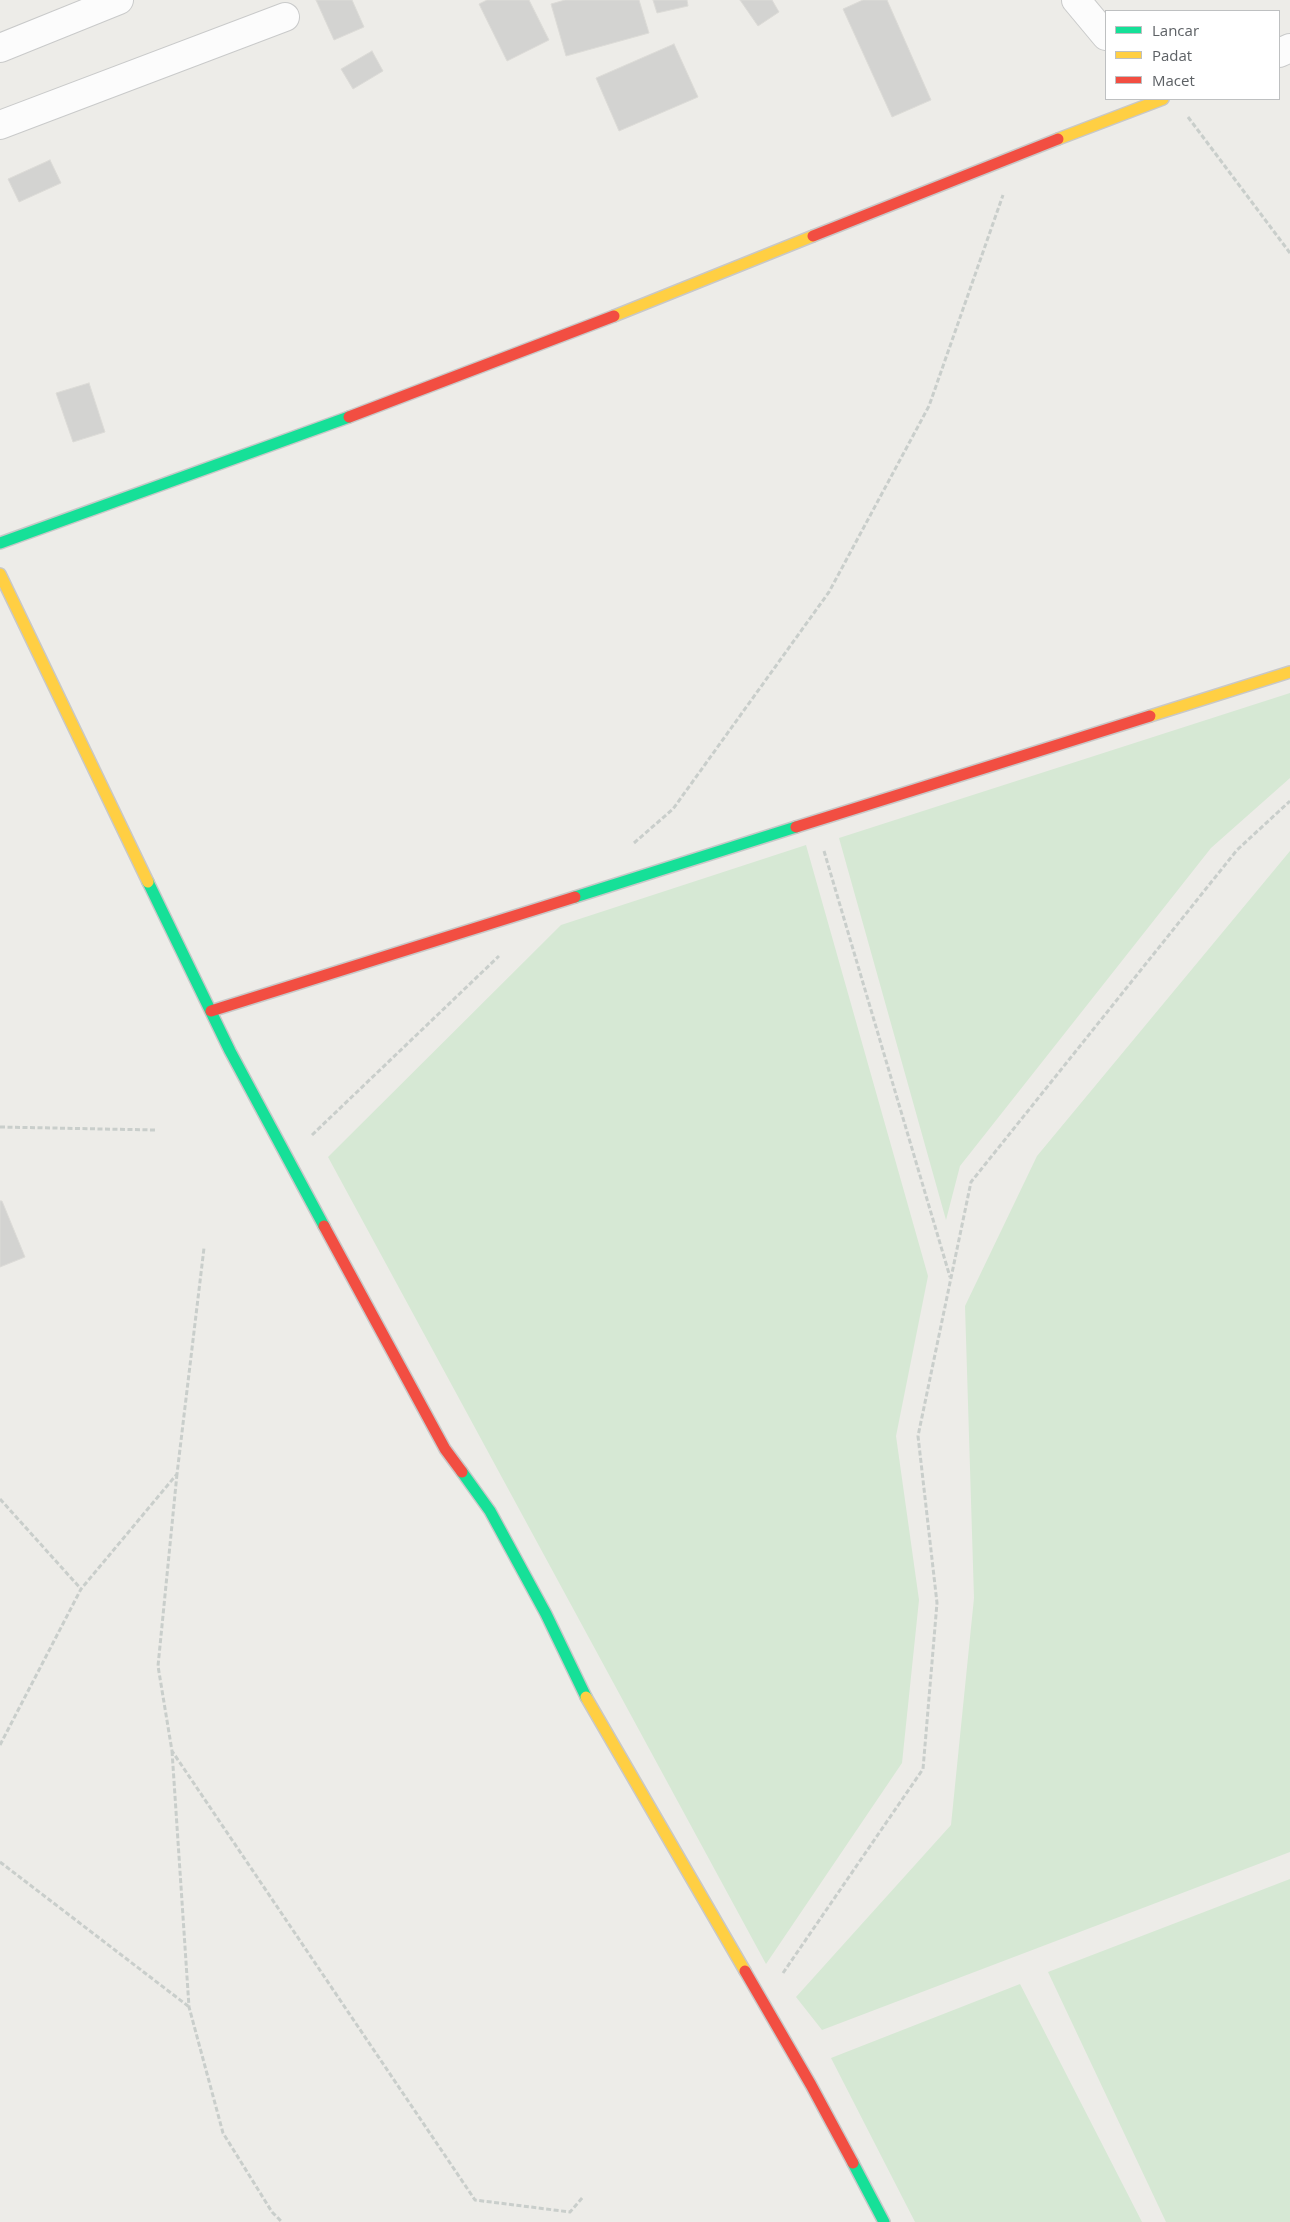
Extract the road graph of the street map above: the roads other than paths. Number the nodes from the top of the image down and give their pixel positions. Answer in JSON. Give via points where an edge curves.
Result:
{"nodes":[{"id":1,"x":119,"y":0,"type":"edge"},
{"id":2,"x":1076,"y":0,"type":"edge"},
{"id":3,"x":285,"y":17,"type":"dead end"},
{"id":4,"x":1105,"y":35,"type":"edge"},
{"id":5,"x":0,"y":48,"type":"edge"},
{"id":6,"x":1157,"y":100,"type":"edge"},
{"id":7,"x":0,"y":125,"type":"edge"},
{"id":8,"x":0,"y":543,"type":"edge"},
{"id":9,"x":0,"y":574,"type":"edge"},
{"id":10,"x":1290,"y":672,"type":"edge"},
{"id":11,"x":211,"y":1011,"type":"junction"},
{"id":12,"x":884,"y":2222,"type":"edge"}],
"edges":[{"from":1,"to":5,"type":"street"},
{"from":2,"to":4,"type":"street"},
{"from":3,"to":7,"type":"street"},
{"from":6,"to":8,"type":"street","via":[[635,309],[274,446]]},
{"from":9,"to":11,"type":"street"},
{"from":10,"to":11,"type":"street"},
{"from":11,"to":12,"type":"street","via":[[428,1421],[490,1511],[546,1614],[583,1692],[763,2002]]}]}
